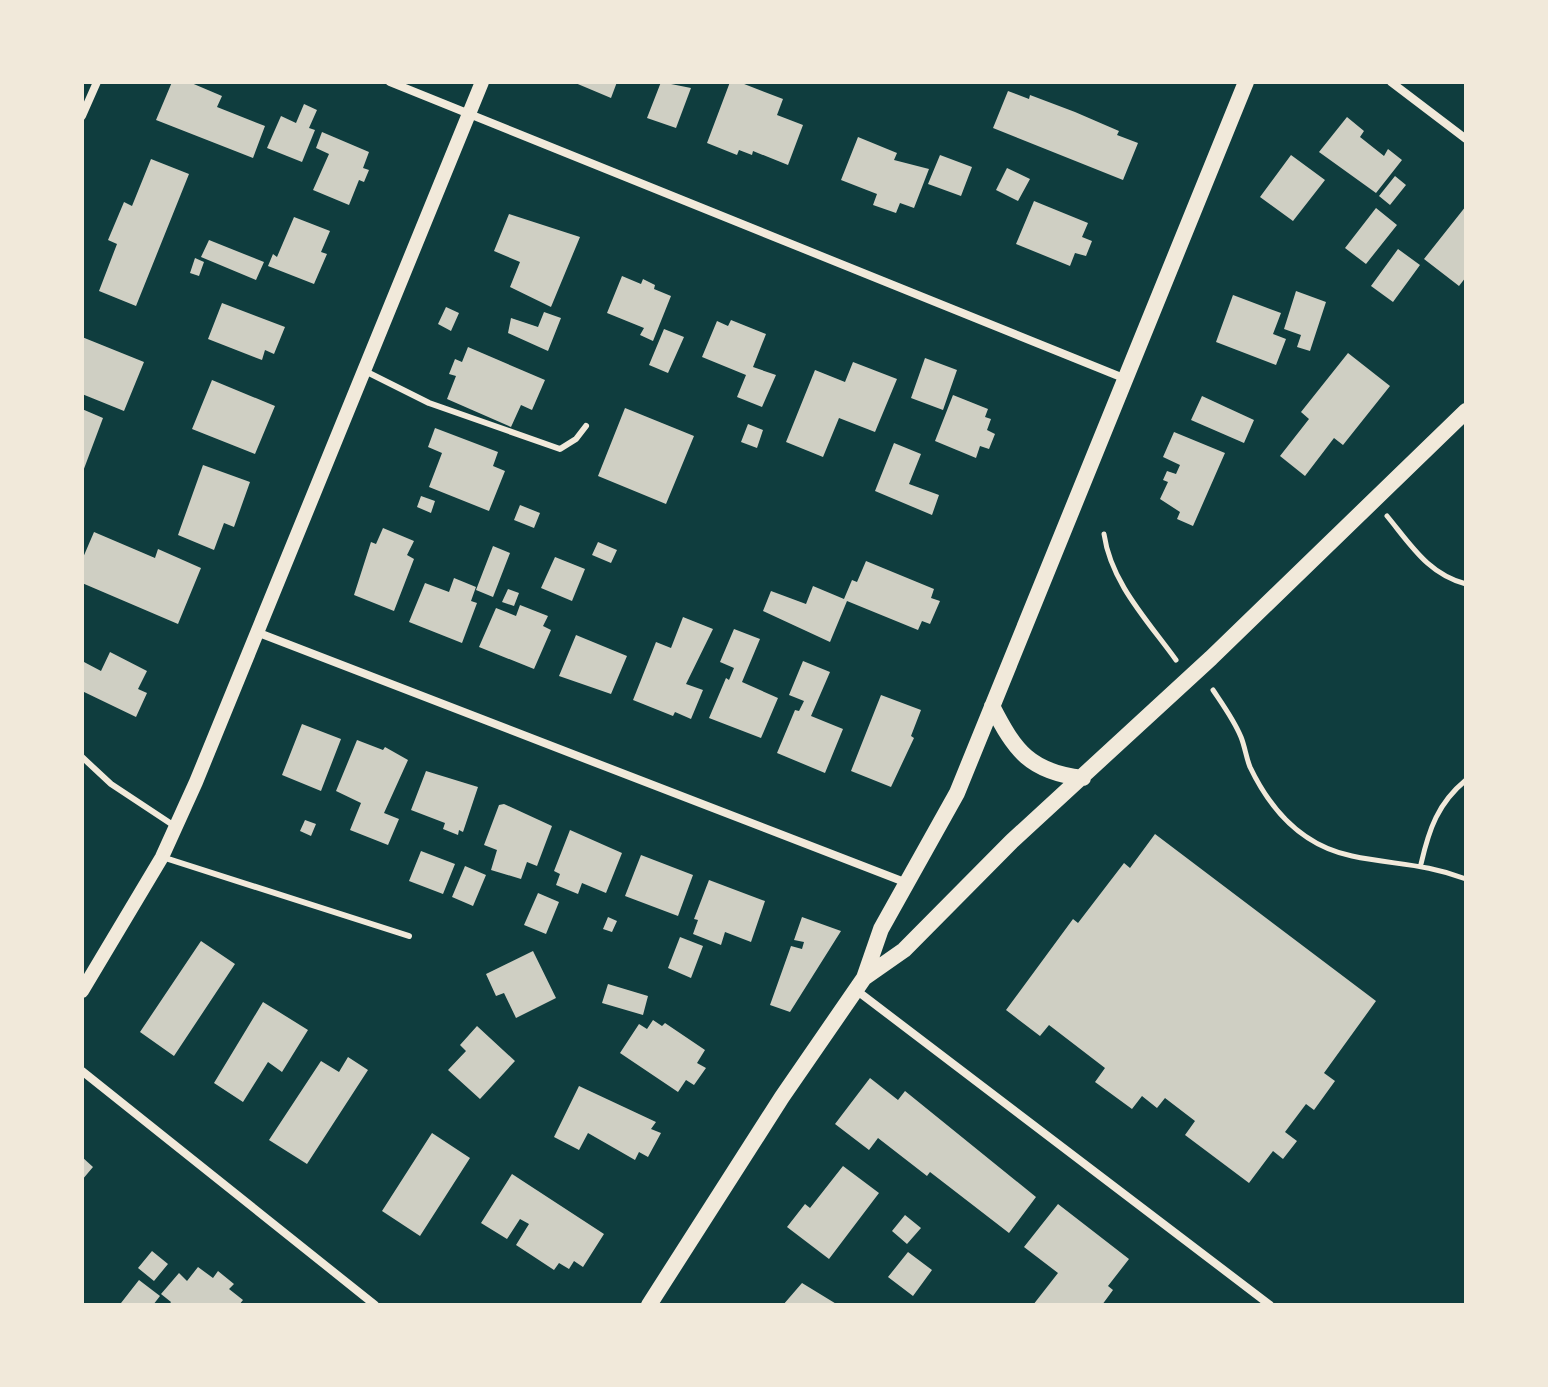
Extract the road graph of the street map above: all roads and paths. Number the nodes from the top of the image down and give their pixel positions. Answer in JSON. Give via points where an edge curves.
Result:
{"nodes":[{"id":1,"x":97,"y":82,"type":"edge"},
{"id":2,"x":390,"y":82,"type":"edge"},
{"id":3,"x":482,"y":82,"type":"edge"},
{"id":4,"x":1246,"y":82,"type":"edge"},
{"id":5,"x":1391,"y":82,"type":"edge"},
{"id":6,"x":470,"y":113,"type":"junction"},
{"id":7,"x":82,"y":116,"type":"edge"},
{"id":8,"x":1466,"y":139,"type":"edge"},
{"id":9,"x":365,"y":371,"type":"junction"},
{"id":10,"x":1126,"y":379,"type":"junction"},
{"id":11,"x":1466,"y":411,"type":"edge"},
{"id":12,"x":586,"y":426,"type":"dead end"},
{"id":13,"x":1374,"y":500,"type":"junction"},
{"id":14,"x":1104,"y":534,"type":"dead end"},
{"id":15,"x":1466,"y":584,"type":"edge"},
{"id":16,"x":259,"y":633,"type":"junction"},
{"id":17,"x":1187,"y":651,"type":"dead end"},
{"id":18,"x":1199,"y":669,"type":"junction"},
{"id":19,"x":992,"y":706,"type":"junction"},
{"id":20,"x":82,"y":757,"type":"edge"},
{"id":21,"x":1083,"y":778,"type":"junction"},
{"id":22,"x":1466,"y":780,"type":"edge"},
{"id":23,"x":176,"y":827,"type":"junction"},
{"id":24,"x":162,"y":857,"type":"junction"},
{"id":25,"x":1421,"y":864,"type":"junction"},
{"id":26,"x":1466,"y":879,"type":"edge"},
{"id":27,"x":908,"y":883,"type":"junction"},
{"id":28,"x":409,"y":936,"type":"dead end"},
{"id":29,"x":860,"y":984,"type":"junction"},
{"id":30,"x":82,"y":991,"type":"edge"},
{"id":31,"x":82,"y":1071,"type":"edge"},
{"id":32,"x":375,"y":1305,"type":"edge"},
{"id":33,"x":649,"y":1305,"type":"edge"},
{"id":34,"x":1270,"y":1305,"type":"edge"}],
"edges":[{"from":1,"to":7,"type":"street"},
{"from":2,"to":6,"type":"street"},
{"from":3,"to":6,"type":"street"},
{"from":4,"to":10,"type":"main road"},
{"from":5,"to":8,"type":"street"},
{"from":6,"to":9,"type":"street"},
{"from":6,"to":10,"type":"street"},
{"from":9,"to":12,"type":"lane","via":[[429,403],[560,449]]},
{"from":9,"to":16,"type":"street"},
{"from":10,"to":19,"type":"main road"},
{"from":11,"to":13,"type":"main road"},
{"from":13,"to":15,"type":"path","via":[[1428,566]]},
{"from":13,"to":18,"type":"main road"},
{"from":14,"to":17,"type":"path","via":[[1107,558],[1120,582],[1177,661]]},
{"from":16,"to":23,"type":"street"},
{"from":16,"to":27,"type":"street"},
{"from":18,"to":21,"type":"main road"},
{"from":18,"to":25,"type":"path","via":[[1232,719],[1249,763],[1280,816],[1323,847],[1349,856]]},
{"from":19,"to":21,"type":"main road","via":[[1014,747],[1029,760],[1061,775]]},
{"from":19,"to":27,"type":"main road","via":[[951,805]]},
{"from":20,"to":23,"type":"lane","via":[[111,784]]},
{"from":21,"to":29,"type":"main road","via":[[904,950]]},
{"from":22,"to":25,"type":"path","via":[[1437,811]]},
{"from":23,"to":24,"type":"street"},
{"from":24,"to":28,"type":"lane"},
{"from":24,"to":30,"type":"street"},
{"from":25,"to":26,"type":"path"},
{"from":27,"to":29,"type":"main road","via":[[881,929]]},
{"from":29,"to":33,"type":"main road"},
{"from":29,"to":34,"type":"street"},
{"from":31,"to":32,"type":"street"}]}
